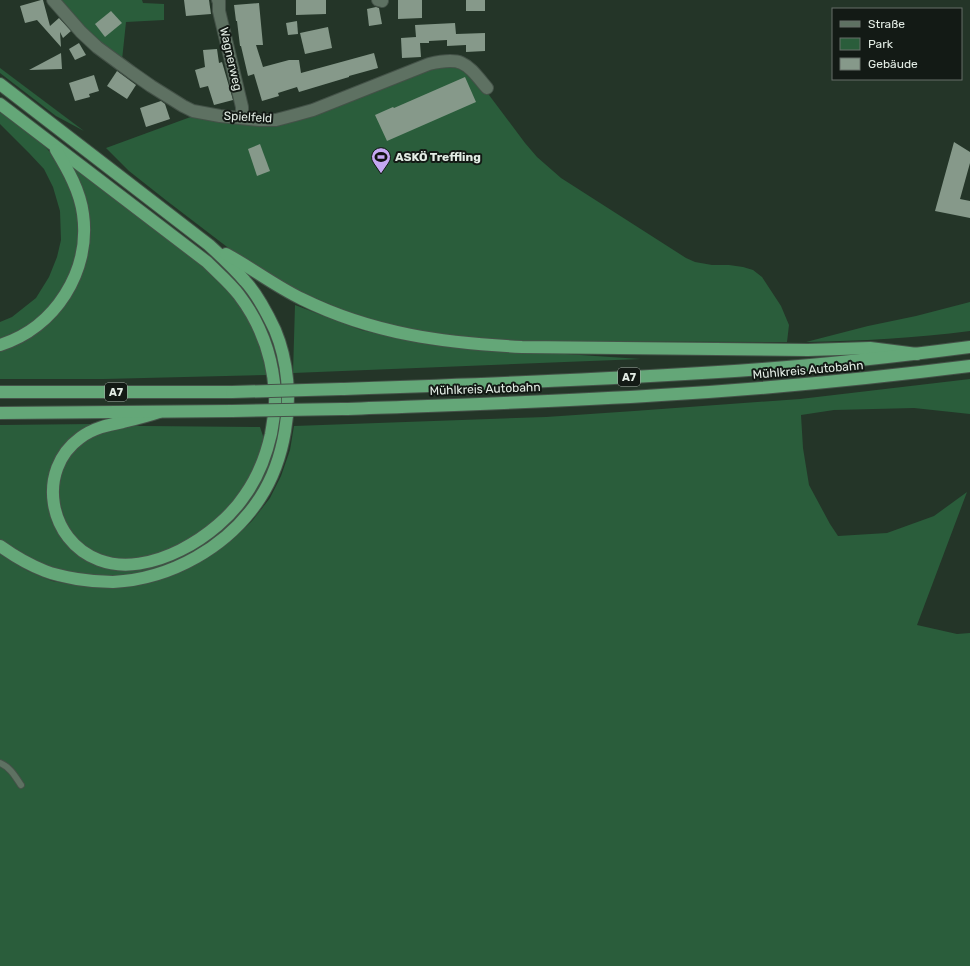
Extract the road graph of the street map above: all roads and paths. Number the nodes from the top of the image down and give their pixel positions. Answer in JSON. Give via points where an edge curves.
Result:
{"nodes":[{"id":1,"x":53,"y":0,"type":"edge"},
{"id":2,"x":223,"y":0,"type":"edge"},
{"id":3,"x":0,"y":84,"type":"edge"},
{"id":4,"x":487,"y":88,"type":"dead end"},
{"id":5,"x":0,"y":104,"type":"edge"},
{"id":6,"x":242,"y":118,"type":"junction"},
{"id":7,"x":54,"y":146,"type":"junction"},
{"id":8,"x":209,"y":245,"type":"junction"},
{"id":9,"x":0,"y":345,"type":"edge"},
{"id":10,"x":970,"y":347,"type":"edge"},
{"id":11,"x":917,"y":354,"type":"junction"},
{"id":12,"x":970,"y":366,"type":"edge"},
{"id":13,"x":0,"y":392,"type":"edge"},
{"id":14,"x":159,"y":412,"type":"junction"},
{"id":15,"x":0,"y":414,"type":"edge"},
{"id":16,"x":0,"y":546,"type":"edge"},
{"id":17,"x":0,"y":763,"type":"edge"},
{"id":18,"x":21,"y":785,"type":"dead end"}],
"edges":[{"from":1,"to":6,"type":"street","name":"Spielfeld","via":[[96,47],[171,99],[193,111]]},
{"from":2,"to":6,"type":"street","name":"Wagnerweg","via":[[219,11],[242,107]]},
{"from":3,"to":8,"type":"highway"},
{"from":4,"to":6,"type":"street","name":"Spielfeld","via":[[465,64],[455,60],[441,61],[313,110],[276,120]]},
{"from":5,"to":7,"type":"highway"},
{"from":7,"to":9,"type":"highway","via":[[79,196],[83,214],[83,251],[71,286],[46,318],[27,333]]},
{"from":7,"to":14,"type":"highway","via":[[227,280],[249,309],[264,339],[275,395],[270,439],[256,478],[245,496],[214,529],[174,553],[152,561],[133,565],[99,560],[83,552],[73,543],[57,519],[53,494],[58,467],[63,456],[80,437],[106,425]]},
{"from":8,"to":11,"type":"highway","via":[[300,298],[341,316],[397,333],[432,339],[522,347],[784,350],[870,348]]},
{"from":8,"to":16,"type":"highway","via":[[246,281],[267,313],[284,362],[288,398],[283,444],[277,464],[260,498],[248,515],[214,546],[177,566],[135,579],[112,582],[66,577],[20,560]]},
{"from":10,"to":11,"type":"highway","name":"Mühlkreis Autobahn","number":"A7"},
{"from":11,"to":13,"type":"highway","name":"Mühlkreis Autobahn","number":"A7","bridge":true,"via":[[764,369],[566,380],[232,392]]},
{"from":12,"to":14,"type":"highway","name":"Mühlkreis Autobahn","number":"A7","bridge":true,"via":[[835,382],[676,394],[342,409]]},
{"from":14,"to":15,"type":"highway","name":"Mühlkreis Autobahn","number":"A7"},
{"from":17,"to":18,"type":"lane","via":[[12,772]]}]}
